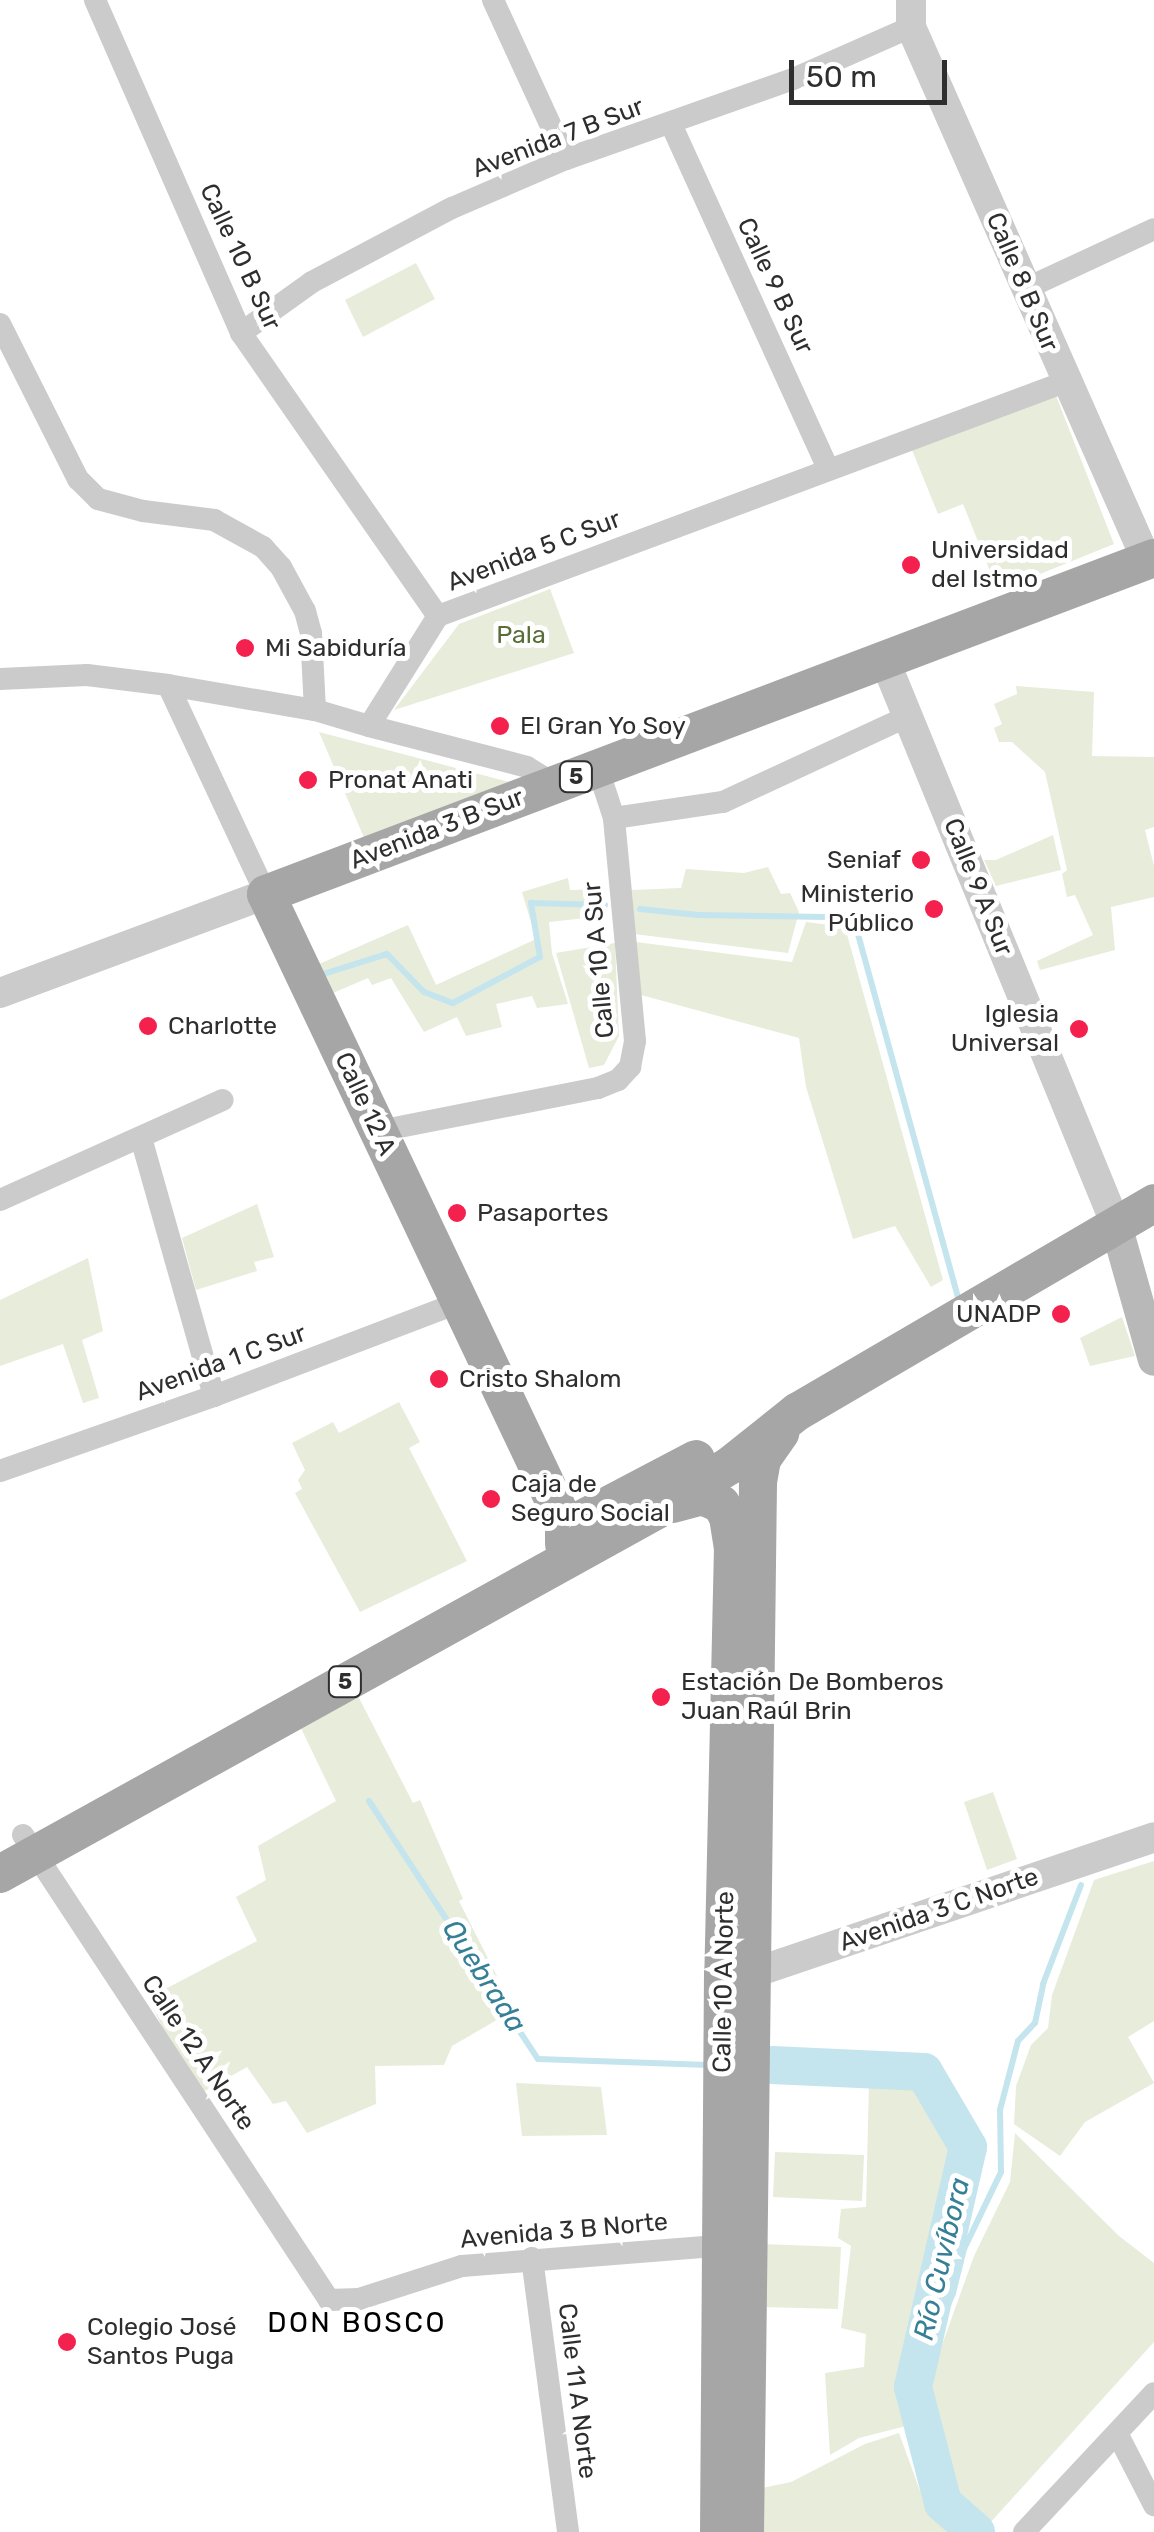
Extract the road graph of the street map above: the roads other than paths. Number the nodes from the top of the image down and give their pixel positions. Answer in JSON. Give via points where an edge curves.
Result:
{"nodes":[{"id":1,"x":95,"y":0,"type":"edge"},
{"id":2,"x":494,"y":0,"type":"edge"},
{"id":3,"x":911,"y":14,"type":"edge"},
{"id":4,"x":671,"y":124,"type":"junction"},
{"id":5,"x":566,"y":159,"type":"junction"},
{"id":6,"x":1154,"y":229,"type":"edge"},
{"id":7,"x":1025,"y":288,"type":"junction"},
{"id":8,"x":0,"y":324,"type":"edge"},
{"id":9,"x":240,"y":333,"type":"junction"},
{"id":10,"x":1065,"y":382,"type":"junction"},
{"id":11,"x":829,"y":470,"type":"junction"},
{"id":12,"x":1150,"y":560,"type":"edge"},
{"id":13,"x":438,"y":616,"type":"junction"},
{"id":14,"x":886,"y":661,"type":"junction"},
{"id":15,"x":0,"y":679,"type":"edge"},
{"id":16,"x":168,"y":684,"type":"junction"},
{"id":17,"x":315,"y":710,"type":"junction"},
{"id":18,"x":908,"y":716,"type":"junction"},
{"id":19,"x":369,"y":726,"type":"junction"},
{"id":20,"x":598,"y":769,"type":"junction"},
{"id":21,"x":556,"y":785,"type":"junction"},
{"id":22,"x":614,"y":818,"type":"junction"},
{"id":23,"x":308,"y":878,"type":"junction"},
{"id":24,"x":266,"y":894,"type":"junction"},
{"id":25,"x":283,"y":930,"type":"junction"},
{"id":26,"x":0,"y":993,"type":"edge"},
{"id":27,"x":222,"y":1100,"type":"dead end"},
{"id":28,"x":378,"y":1131,"type":"junction"},
{"id":29,"x":140,"y":1138,"type":"junction"},
{"id":30,"x":0,"y":1200,"type":"edge"},
{"id":31,"x":1154,"y":1203,"type":"edge"},
{"id":32,"x":1116,"y":1225,"type":"junction"},
{"id":33,"x":460,"y":1302,"type":"junction"},
{"id":34,"x":1154,"y":1360,"type":"edge"},
{"id":35,"x":214,"y":1396,"type":"junction"},
{"id":36,"x":797,"y":1412,"type":"junction"},
{"id":37,"x":729,"y":1466,"type":"junction"},
{"id":38,"x":0,"y":1470,"type":"edge"},
{"id":39,"x":760,"y":1508,"type":"junction"},
{"id":40,"x":657,"y":1510,"type":"junction"},
{"id":41,"x":564,"y":1533,"type":"junction"},
{"id":42,"x":741,"y":1766,"type":"junction"},
{"id":43,"x":1154,"y":1837,"type":"edge"},
{"id":44,"x":19,"y":1846,"type":"edge"},
{"id":45,"x":0,"y":1874,"type":"edge"},
{"id":46,"x":737,"y":1972,"type":"junction"},
{"id":47,"x":735,"y":2244,"type":"junction"},
{"id":48,"x":532,"y":2258,"type":"junction"},
{"id":49,"x":329,"y":2300,"type":"joint"},
{"id":50,"x":1154,"y":2393,"type":"edge"},
{"id":51,"x":1118,"y":2435,"type":"junction"},
{"id":52,"x":1154,"y":2505,"type":"edge"},
{"id":53,"x":568,"y":2532,"type":"edge"},
{"id":54,"x":719,"y":2532,"type":"edge"},
{"id":55,"x":746,"y":2532,"type":"edge"},
{"id":56,"x":1024,"y":2532,"type":"edge"}],
"edges":[{"from":1,"to":9,"type":"street","name":"Calle 10 B Sur"},
{"from":2,"to":5,"type":"street"},
{"from":3,"to":4,"type":"street","name":"Avenida 7 B Sur","via":[[793,79]]},
{"from":3,"to":7,"type":"street","name":"Calle 8 B Sur"},
{"from":4,"to":5,"type":"street","name":"Avenida 7 B Sur"},
{"from":4,"to":11,"type":"street","name":"Calle 9 B Sur"},
{"from":5,"to":9,"type":"street","name":"Avenida 7 B Sur","via":[[400,232]]},
{"from":6,"to":7,"type":"street"},
{"from":7,"to":10,"type":"street","name":"Calle 8 B Sur"},
{"from":8,"to":17,"type":"street","via":[[78,479],[98,499],[214,520],[262,547],[281,567],[312,633]]},
{"from":9,"to":13,"type":"street","name":"Calle 10 B Sur"},
{"from":10,"to":11,"type":"street","name":"Avenida 5 C Sur"},
{"from":10,"to":12,"type":"street","name":"Calle 8 B Sur"},
{"from":11,"to":13,"type":"street","name":"Avenida 5 C Sur"},
{"from":12,"to":14,"type":"main road","name":"Avenida 3 B Sur","number":"5"},
{"from":13,"to":19,"type":"street","name":"Avenida 5 C Sur"},
{"from":14,"to":18,"type":"street","name":"Calle 9 A Sur"},
{"from":14,"to":20,"type":"main road","name":"Avenida 3 B Sur","number":"5"},
{"from":15,"to":16,"type":"street","via":[[88,675]]},
{"from":16,"to":17,"type":"street"},
{"from":16,"to":24,"type":"street","name":"Calle 12 A"},
{"from":17,"to":19,"type":"street"},
{"from":18,"to":22,"type":"street","via":[[723,802]]},
{"from":18,"to":32,"type":"street","name":"Calle 9 A Sur"},
{"from":19,"to":21,"type":"street","via":[[527,766]]},
{"from":20,"to":21,"type":"main road","name":"Avenida 3 B Sur","number":"5"},
{"from":20,"to":22,"type":"street","name":"Calle 10 A Sur"},
{"from":21,"to":23,"type":"main road","name":"Avenida 3 B Sur","number":"5"},
{"from":22,"to":28,"type":"street","name":"Calle 10 A Sur","via":[[635,1041],[630,1067],[598,1088]]},
{"from":23,"to":24,"type":"main road","name":"Avenida 3 B Sur","number":"5"},
{"from":23,"to":25,"type":"main road","via":[[289,901]]},
{"from":24,"to":25,"type":"main road","name":"Calle 12 A"},
{"from":24,"to":26,"type":"street","name":"Avenida 3 B Sur"},
{"from":25,"to":28,"type":"main road","name":"Calle 12 A"},
{"from":27,"to":29,"type":"street"},
{"from":28,"to":33,"type":"main road","name":"Calle 12 A"},
{"from":29,"to":30,"type":"street"},
{"from":29,"to":35,"type":"street"},
{"from":31,"to":32,"type":"main road","number":"5"},
{"from":32,"to":34,"type":"main road"},
{"from":32,"to":36,"type":"main road","number":"5"},
{"from":33,"to":35,"type":"street","name":"Avenida 1 C Sur"},
{"from":33,"to":41,"type":"main road","name":"Calle 12 A"},
{"from":35,"to":38,"type":"street","name":"Avenida 1 C Sur"},
{"from":36,"to":37,"type":"main road","number":"5"},
{"from":36,"to":39,"type":"main road","name":"Calle 10 A Norte","via":[[762,1459]]},
{"from":36,"to":41,"type":"main road"},
{"from":37,"to":39,"type":"main road"},
{"from":37,"to":40,"type":"main road","number":"5"},
{"from":37,"to":41,"type":"main road","number":"5"},
{"from":39,"to":42,"type":"main road","name":"Calle 10 A Norte"},
{"from":40,"to":42,"type":"main road","name":"Calle 10 A Norte","via":[[702,1496],[721,1504],[728,1517]]},
{"from":40,"to":44,"type":"main road","number":"5"},
{"from":41,"to":44,"type":"main road","number":"5"},
{"from":42,"to":46,"type":"main road","name":"Calle 10 A Norte"},
{"from":43,"to":46,"type":"street","name":"Avenida 3 C Norte"},
{"from":44,"to":45,"type":"main road","number":"5"},
{"from":44,"to":49,"type":"street","name":"Calle 12 A Norte"},
{"from":46,"to":47,"type":"main road","name":"Calle 10 A Norte"},
{"from":47,"to":48,"type":"street","name":"Avenida 3 B Norte"},
{"from":47,"to":54,"type":"main road","name":"Calle 10 A Norte"},
{"from":47,"to":55,"type":"main road","name":"Calle 10 A Norte"},
{"from":48,"to":49,"type":"street","name":"Avenida 3 B Norte","via":[[462,2266],[359,2299]]},
{"from":48,"to":53,"type":"street","name":"Calle 11 A Norte"},
{"from":50,"to":51,"type":"street"},
{"from":51,"to":52,"type":"street"},
{"from":51,"to":56,"type":"street"}]}
